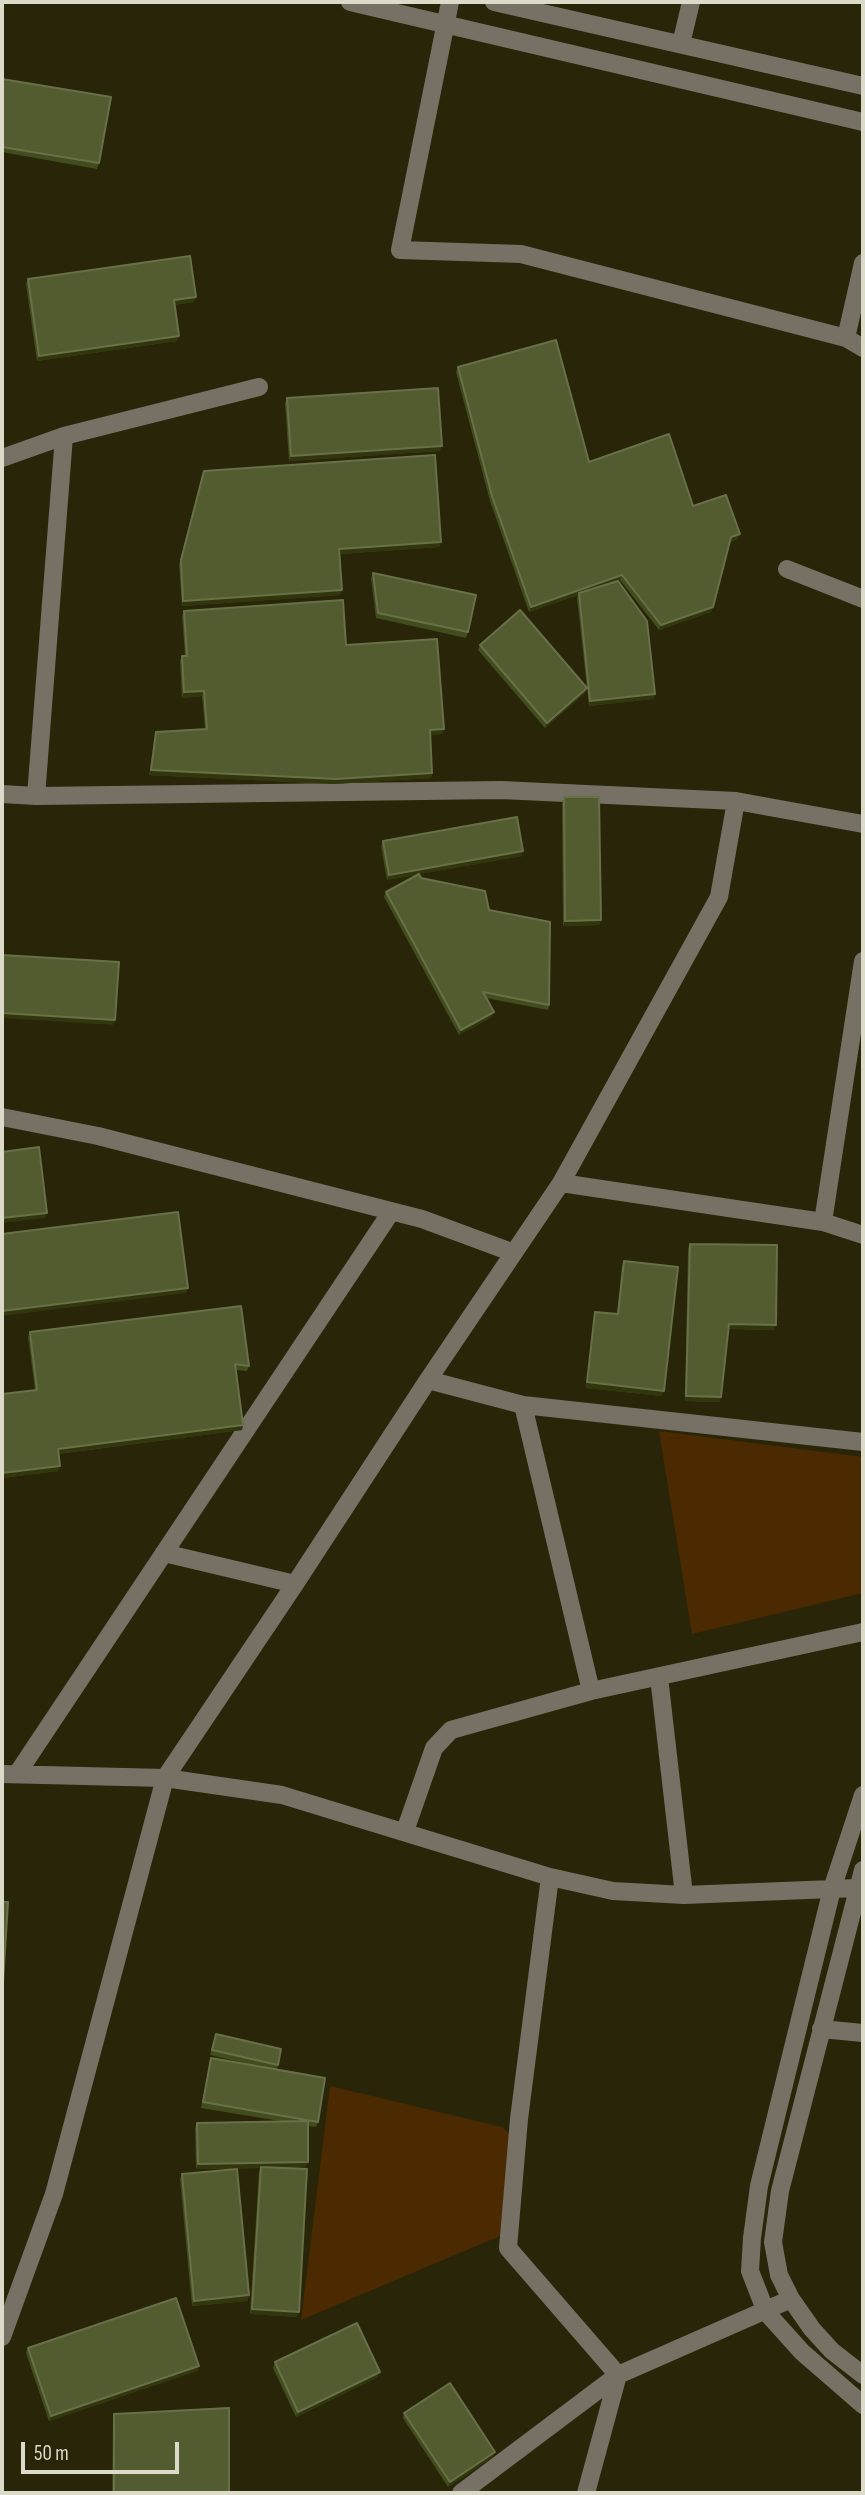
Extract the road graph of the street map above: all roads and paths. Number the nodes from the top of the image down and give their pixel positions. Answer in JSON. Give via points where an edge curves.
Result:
{"nodes":[{"id":1,"x":350,"y":2,"type":"edge"},
{"id":2,"x":450,"y":2,"type":"edge"},
{"id":3,"x":494,"y":2,"type":"edge"},
{"id":4,"x":691,"y":2,"type":"edge"},
{"id":5,"x":444,"y":24,"type":"junction"},
{"id":6,"x":681,"y":44,"type":"junction"},
{"id":7,"x":863,"y":86,"type":"edge"},
{"id":8,"x":863,"y":122,"type":"edge"},
{"id":9,"x":863,"y":263,"type":"edge"},
{"id":10,"x":846,"y":338,"type":"junction"},
{"id":11,"x":863,"y":348,"type":"edge"},
{"id":12,"x":259,"y":387,"type":"dead end"},
{"id":13,"x":64,"y":436,"type":"junction"},
{"id":14,"x":2,"y":458,"type":"edge"},
{"id":15,"x":786,"y":569,"type":"dead end"},
{"id":16,"x":863,"y":599,"type":"edge"},
{"id":17,"x":36,"y":796,"type":"junction"},
{"id":18,"x":3,"y":799,"type":"edge"},
{"id":19,"x":736,"y":801,"type":"junction"},
{"id":20,"x":863,"y":824,"type":"edge"},
{"id":21,"x":863,"y":961,"type":"edge"},
{"id":22,"x":2,"y":1117,"type":"edge"},
{"id":23,"x":561,"y":1183,"type":"junction"},
{"id":24,"x":391,"y":1212,"type":"junction"},
{"id":25,"x":823,"y":1222,"type":"junction"},
{"id":26,"x":863,"y":1236,"type":"edge"},
{"id":27,"x":514,"y":1253,"type":"junction"},
{"id":28,"x":428,"y":1380,"type":"junction"},
{"id":29,"x":523,"y":1405,"type":"junction"},
{"id":30,"x":863,"y":1442,"type":"edge"},
{"id":31,"x":164,"y":1553,"type":"junction"},
{"id":32,"x":295,"y":1584,"type":"junction"},
{"id":33,"x":863,"y":1632,"type":"edge"},
{"id":34,"x":659,"y":1677,"type":"junction"},
{"id":35,"x":591,"y":1690,"type":"junction"},
{"id":36,"x":9,"y":1774,"type":"edge"},
{"id":37,"x":165,"y":1778,"type":"junction"},
{"id":38,"x":863,"y":1796,"type":"edge"},
{"id":39,"x":405,"y":1832,"type":"junction"},
{"id":40,"x":863,"y":1870,"type":"edge"},
{"id":41,"x":550,"y":1877,"type":"junction"},
{"id":42,"x":857,"y":1888,"type":"junction"},
{"id":43,"x":832,"y":1889,"type":"junction"},
{"id":44,"x":684,"y":1895,"type":"junction"},
{"id":45,"x":821,"y":2029,"type":"junction"},
{"id":46,"x":863,"y":2034,"type":"edge"},
{"id":47,"x":791,"y":2299,"type":"junction"},
{"id":48,"x":766,"y":2312,"type":"junction"},
{"id":49,"x":2,"y":2337,"type":"edge"},
{"id":50,"x":618,"y":2375,"type":"junction"},
{"id":51,"x":863,"y":2375,"type":"edge"},
{"id":52,"x":863,"y":2405,"type":"edge"},
{"id":53,"x":461,"y":2493,"type":"edge"},
{"id":54,"x":586,"y":2493,"type":"edge"}],
"edges":[{"from":1,"to":5,"type":"street"},
{"from":2,"to":5,"type":"street"},
{"from":3,"to":6,"type":"street"},
{"from":4,"to":6,"type":"street"},
{"from":5,"to":8,"type":"street"},
{"from":5,"to":10,"type":"street","via":[[400,250],[521,254]]},
{"from":6,"to":7,"type":"street"},
{"from":9,"to":10,"type":"street"},
{"from":10,"to":11,"type":"street"},
{"from":12,"to":13,"type":"street"},
{"from":13,"to":14,"type":"street"},
{"from":13,"to":17,"type":"street"},
{"from":15,"to":16,"type":"street"},
{"from":17,"to":18,"type":"street"},
{"from":17,"to":19,"type":"street","via":[[501,790]]},
{"from":19,"to":20,"type":"street"},
{"from":19,"to":23,"type":"street","via":[[719,897]]},
{"from":21,"to":25,"type":"street"},
{"from":22,"to":24,"type":"street","via":[[98,1136]]},
{"from":23,"to":25,"type":"street"},
{"from":23,"to":27,"type":"street"},
{"from":24,"to":27,"type":"street"},
{"from":24,"to":31,"type":"street"},
{"from":25,"to":26,"type":"street"},
{"from":27,"to":28,"type":"street"},
{"from":28,"to":29,"type":"street"},
{"from":28,"to":32,"type":"street"},
{"from":29,"to":30,"type":"street"},
{"from":29,"to":35,"type":"street"},
{"from":31,"to":32,"type":"street"},
{"from":31,"to":36,"type":"street"},
{"from":32,"to":37,"type":"street"},
{"from":33,"to":34,"type":"street"},
{"from":34,"to":35,"type":"street"},
{"from":34,"to":44,"type":"street"},
{"from":35,"to":39,"type":"street","via":[[451,1730],[434,1748]]},
{"from":36,"to":37,"type":"street"},
{"from":37,"to":39,"type":"street","via":[[282,1795]]},
{"from":37,"to":49,"type":"street","via":[[54,2194]]},
{"from":38,"to":43,"type":"street"},
{"from":39,"to":41,"type":"street"},
{"from":40,"to":42,"type":"street"},
{"from":41,"to":44,"type":"street","via":[[613,1891]]},
{"from":41,"to":50,"type":"street","via":[[519,2119],[508,2248]]},
{"from":42,"to":43,"type":"street"},
{"from":42,"to":45,"type":"street"},
{"from":43,"to":44,"type":"street"},
{"from":43,"to":48,"type":"street","via":[[759,2186],[750,2271]]},
{"from":45,"to":46,"type":"street"},
{"from":45,"to":47,"type":"street","via":[[780,2191],[773,2242],[779,2275]]},
{"from":47,"to":48,"type":"street"},
{"from":47,"to":51,"type":"street","via":[[811,2329]]},
{"from":48,"to":50,"type":"street"},
{"from":48,"to":52,"type":"street","via":[[802,2352]]},
{"from":50,"to":53,"type":"street"},
{"from":50,"to":54,"type":"street"}]}
